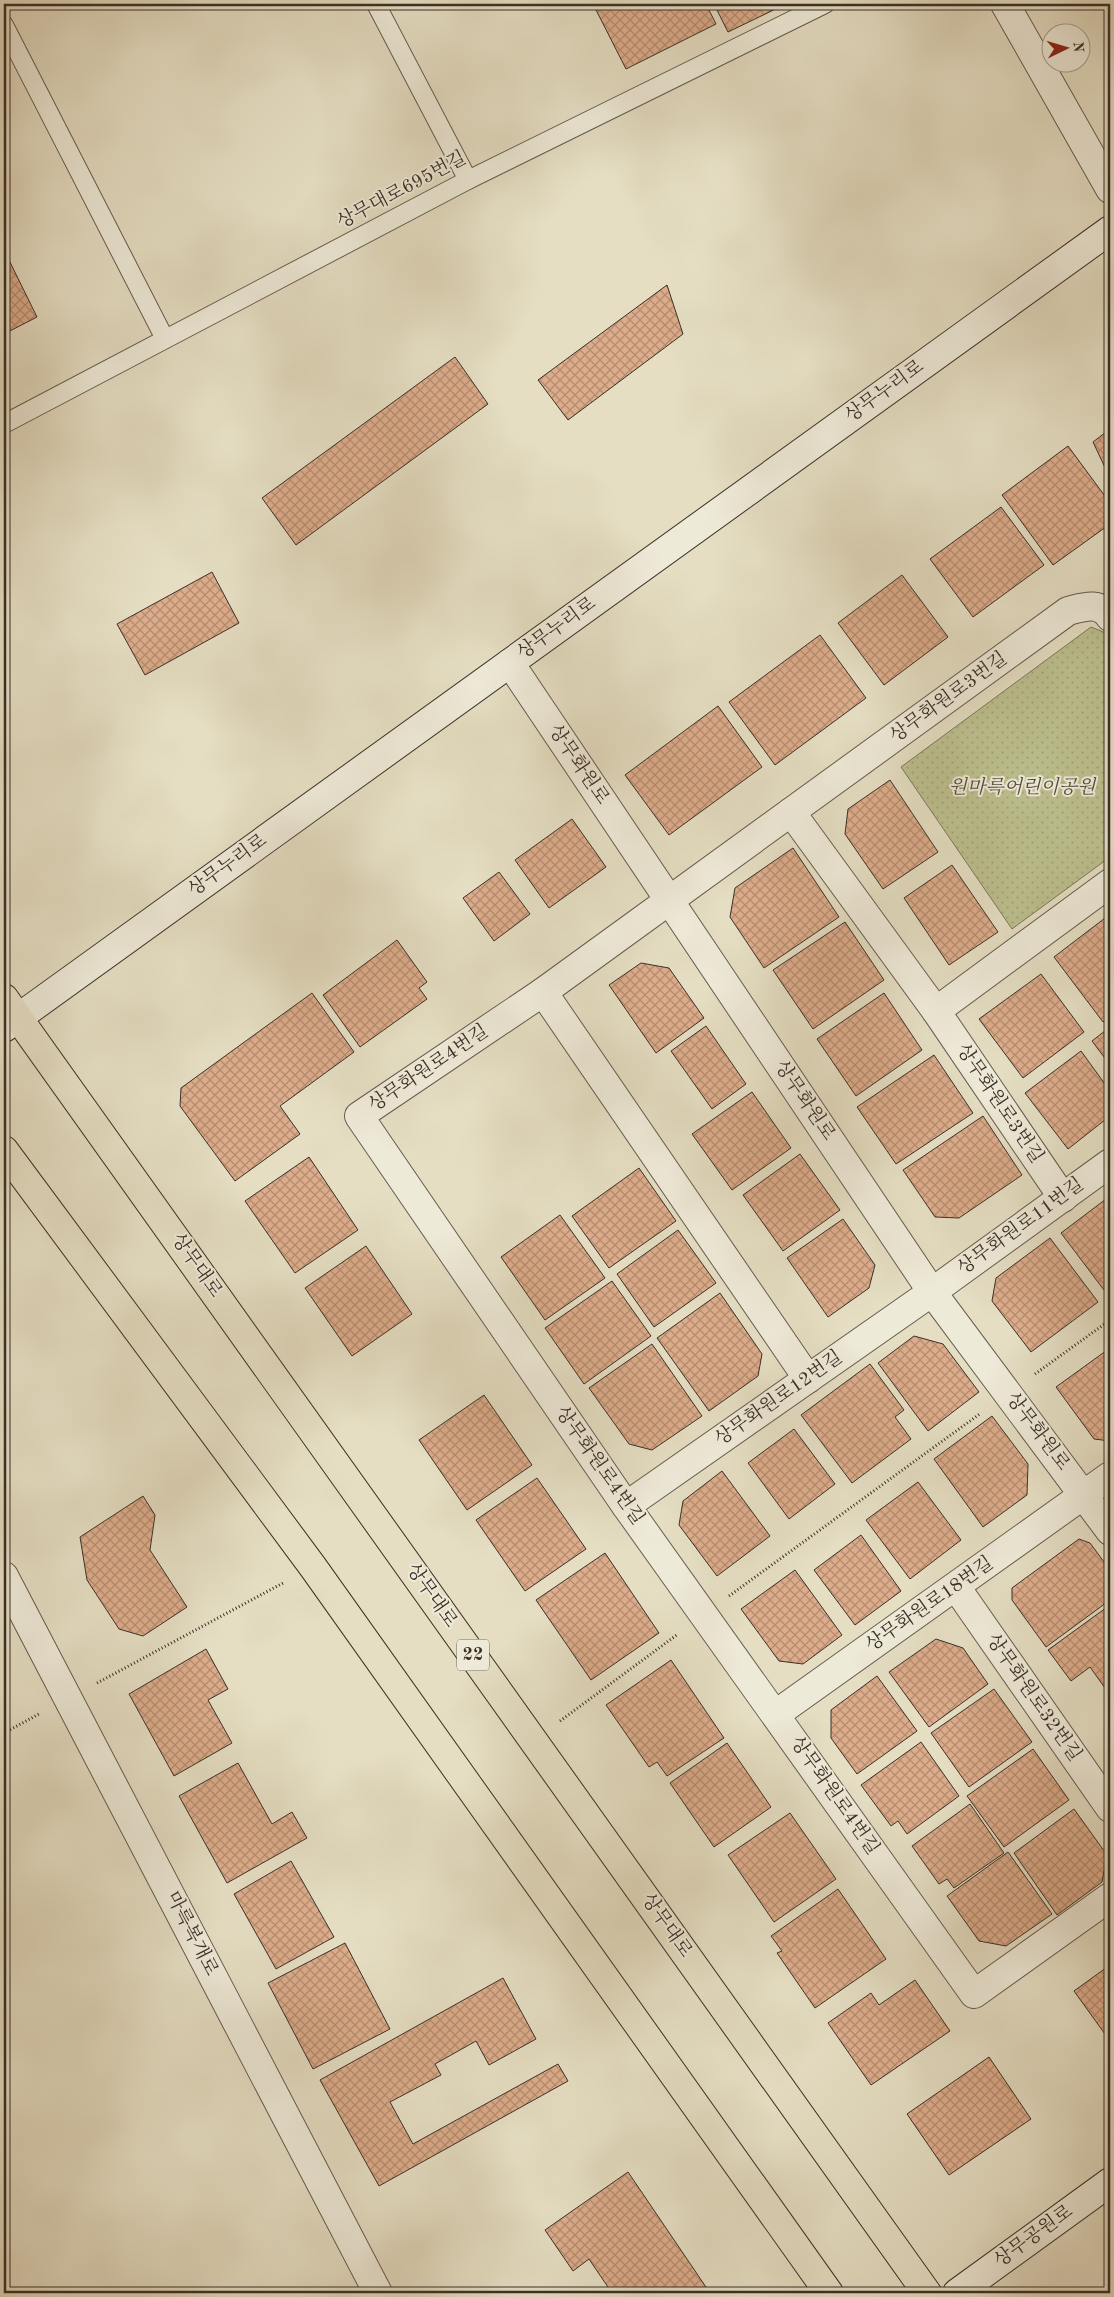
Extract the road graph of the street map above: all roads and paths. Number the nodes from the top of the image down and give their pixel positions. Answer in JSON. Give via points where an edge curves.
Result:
{"nodes":[{"id":1,"x":376,"y":4,"type":"edge"},
{"id":2,"x":825,"y":4,"type":"edge"},
{"id":3,"x":1004,"y":4,"type":"edge"},
{"id":4,"x":4,"y":24,"type":"edge"},
{"id":5,"x":468,"y":180,"type":"junction"},
{"id":6,"x":1110,"y":189,"type":"edge"},
{"id":7,"x":1110,"y":230,"type":"edge"},
{"id":8,"x":165,"y":339,"type":"junction"},
{"id":9,"x":4,"y":424,"type":"edge"},
{"id":10,"x":1110,"y":617,"type":"edge"},
{"id":11,"x":510,"y":663,"type":"junction"},
{"id":12,"x":791,"y":812,"type":"junction"},
{"id":13,"x":1110,"y":883,"type":"edge"},
{"id":14,"x":669,"y":900,"type":"junction"},
{"id":15,"x":543,"y":992,"type":"junction"},
{"id":16,"x":936,"y":1011,"type":"junction"},
{"id":17,"x":9,"y":1015,"type":"edge"},
{"id":18,"x":4,"y":1150,"type":"edge"},
{"id":19,"x":1110,"y":1163,"type":"edge"},
{"id":20,"x":1063,"y":1198,"type":"junction"},
{"id":21,"x":932,"y":1292,"type":"junction"},
{"id":22,"x":1110,"y":1320,"type":"edge"},
{"id":23,"x":808,"y":1379,"type":"junction"},
{"id":24,"x":1008,"y":1393,"type":"junction"},
{"id":25,"x":1110,"y":1476,"type":"edge"},
{"id":26,"x":1084,"y":1495,"type":"junction"},
{"id":27,"x":626,"y":1506,"type":"junction"},
{"id":28,"x":1110,"y":1531,"type":"edge"},
{"id":29,"x":313,"y":1567,"type":"junction"},
{"id":30,"x":4,"y":1576,"type":"edge"},
{"id":31,"x":956,"y":1587,"type":"junction"},
{"id":32,"x":704,"y":1614,"type":"junction"},
{"id":33,"x":69,"y":1699,"type":"junction"},
{"id":34,"x":776,"y":1714,"type":"junction"},
{"id":35,"x":4,"y":1732,"type":"edge"},
{"id":36,"x":534,"y":1741,"type":"junction"},
{"id":37,"x":1110,"y":1808,"type":"edge"},
{"id":38,"x":1110,"y":1897,"type":"edge"},
{"id":39,"x":1110,"y":2182,"type":"edge"},
{"id":40,"x":378,"y":2293,"type":"edge"},
{"id":41,"x":829,"y":2293,"type":"edge"},
{"id":42,"x":927,"y":2293,"type":"edge"},
{"id":43,"x":958,"y":2293,"type":"edge"}],
"edges":[{"from":1,"to":5,"type":"lane"},
{"from":2,"to":5,"type":"lane","name":"상무대로695번길"},
{"from":3,"to":6,"type":"street"},
{"from":4,"to":8,"type":"lane"},
{"from":5,"to":8,"type":"lane","name":"상무대로695번길"},
{"from":7,"to":11,"type":"street","name":"상무누리로"},
{"from":8,"to":9,"type":"lane","name":"상무대로695번길"},
{"from":10,"to":12,"type":"street","name":"상무화원로3번길","via":[[1106,611],[1091,605],[1068,611]]},
{"from":11,"to":14,"type":"street","name":"상무화원로"},
{"from":11,"to":17,"type":"street","name":"상무누리로"},
{"from":12,"to":14,"type":"street","name":"상무화원로3번길"},
{"from":12,"to":16,"type":"street","name":"상무화원로3번길"},
{"from":13,"to":16,"type":"street"},
{"from":14,"to":15,"type":"street","name":"상무화원로4번길"},
{"from":14,"to":21,"type":"street","name":"상무화원로"},
{"from":15,"to":23,"type":"street"},
{"from":15,"to":27,"type":"street","name":"상무화원로4번길","via":[[358,1116]]},
{"from":16,"to":20,"type":"street","name":"상무화원로3번길"},
{"from":17,"to":36,"type":"main road","name":"상무대로","number":"22"},
{"from":18,"to":29,"type":"main road"},
{"from":19,"to":20,"type":"street","name":"상무화원로11번길"},
{"from":20,"to":21,"type":"street","name":"상무화원로11번길"},
{"from":21,"to":23,"type":"street","name":"상무화원로12번길"},
{"from":21,"to":24,"type":"street","name":"상무화원로"},
{"from":22,"to":24,"type":"path"},
{"from":23,"to":27,"type":"street","name":"상무화원로12번길"},
{"from":24,"to":26,"type":"street","name":"상무화원로"},
{"from":24,"to":32,"type":"path"},
{"from":25,"to":26,"type":"street","name":"상무화원로18번길"},
{"from":26,"to":28,"type":"street","name":"상무화원로"},
{"from":26,"to":31,"type":"street","name":"상무화원로18번길"},
{"from":27,"to":32,"type":"street","name":"상무화원로4번길"},
{"from":29,"to":33,"type":"path"},
{"from":29,"to":41,"type":"main road"},
{"from":30,"to":33,"type":"street","name":"마륵복개로"},
{"from":31,"to":34,"type":"street","name":"상무화원로18번길"},
{"from":31,"to":37,"type":"street","name":"상무화원로32번길"},
{"from":32,"to":34,"type":"street","name":"상무화원로4번길"},
{"from":32,"to":36,"type":"path"},
{"from":33,"to":35,"type":"path"},
{"from":33,"to":40,"type":"street","name":"마륵복개로"},
{"from":34,"to":38,"type":"street","name":"상무화원로4번길","via":[[974,1994]]},
{"from":36,"to":42,"type":"main road","name":"상무대로","number":"22"},
{"from":39,"to":43,"type":"street","name":"상무공원로"}]}
